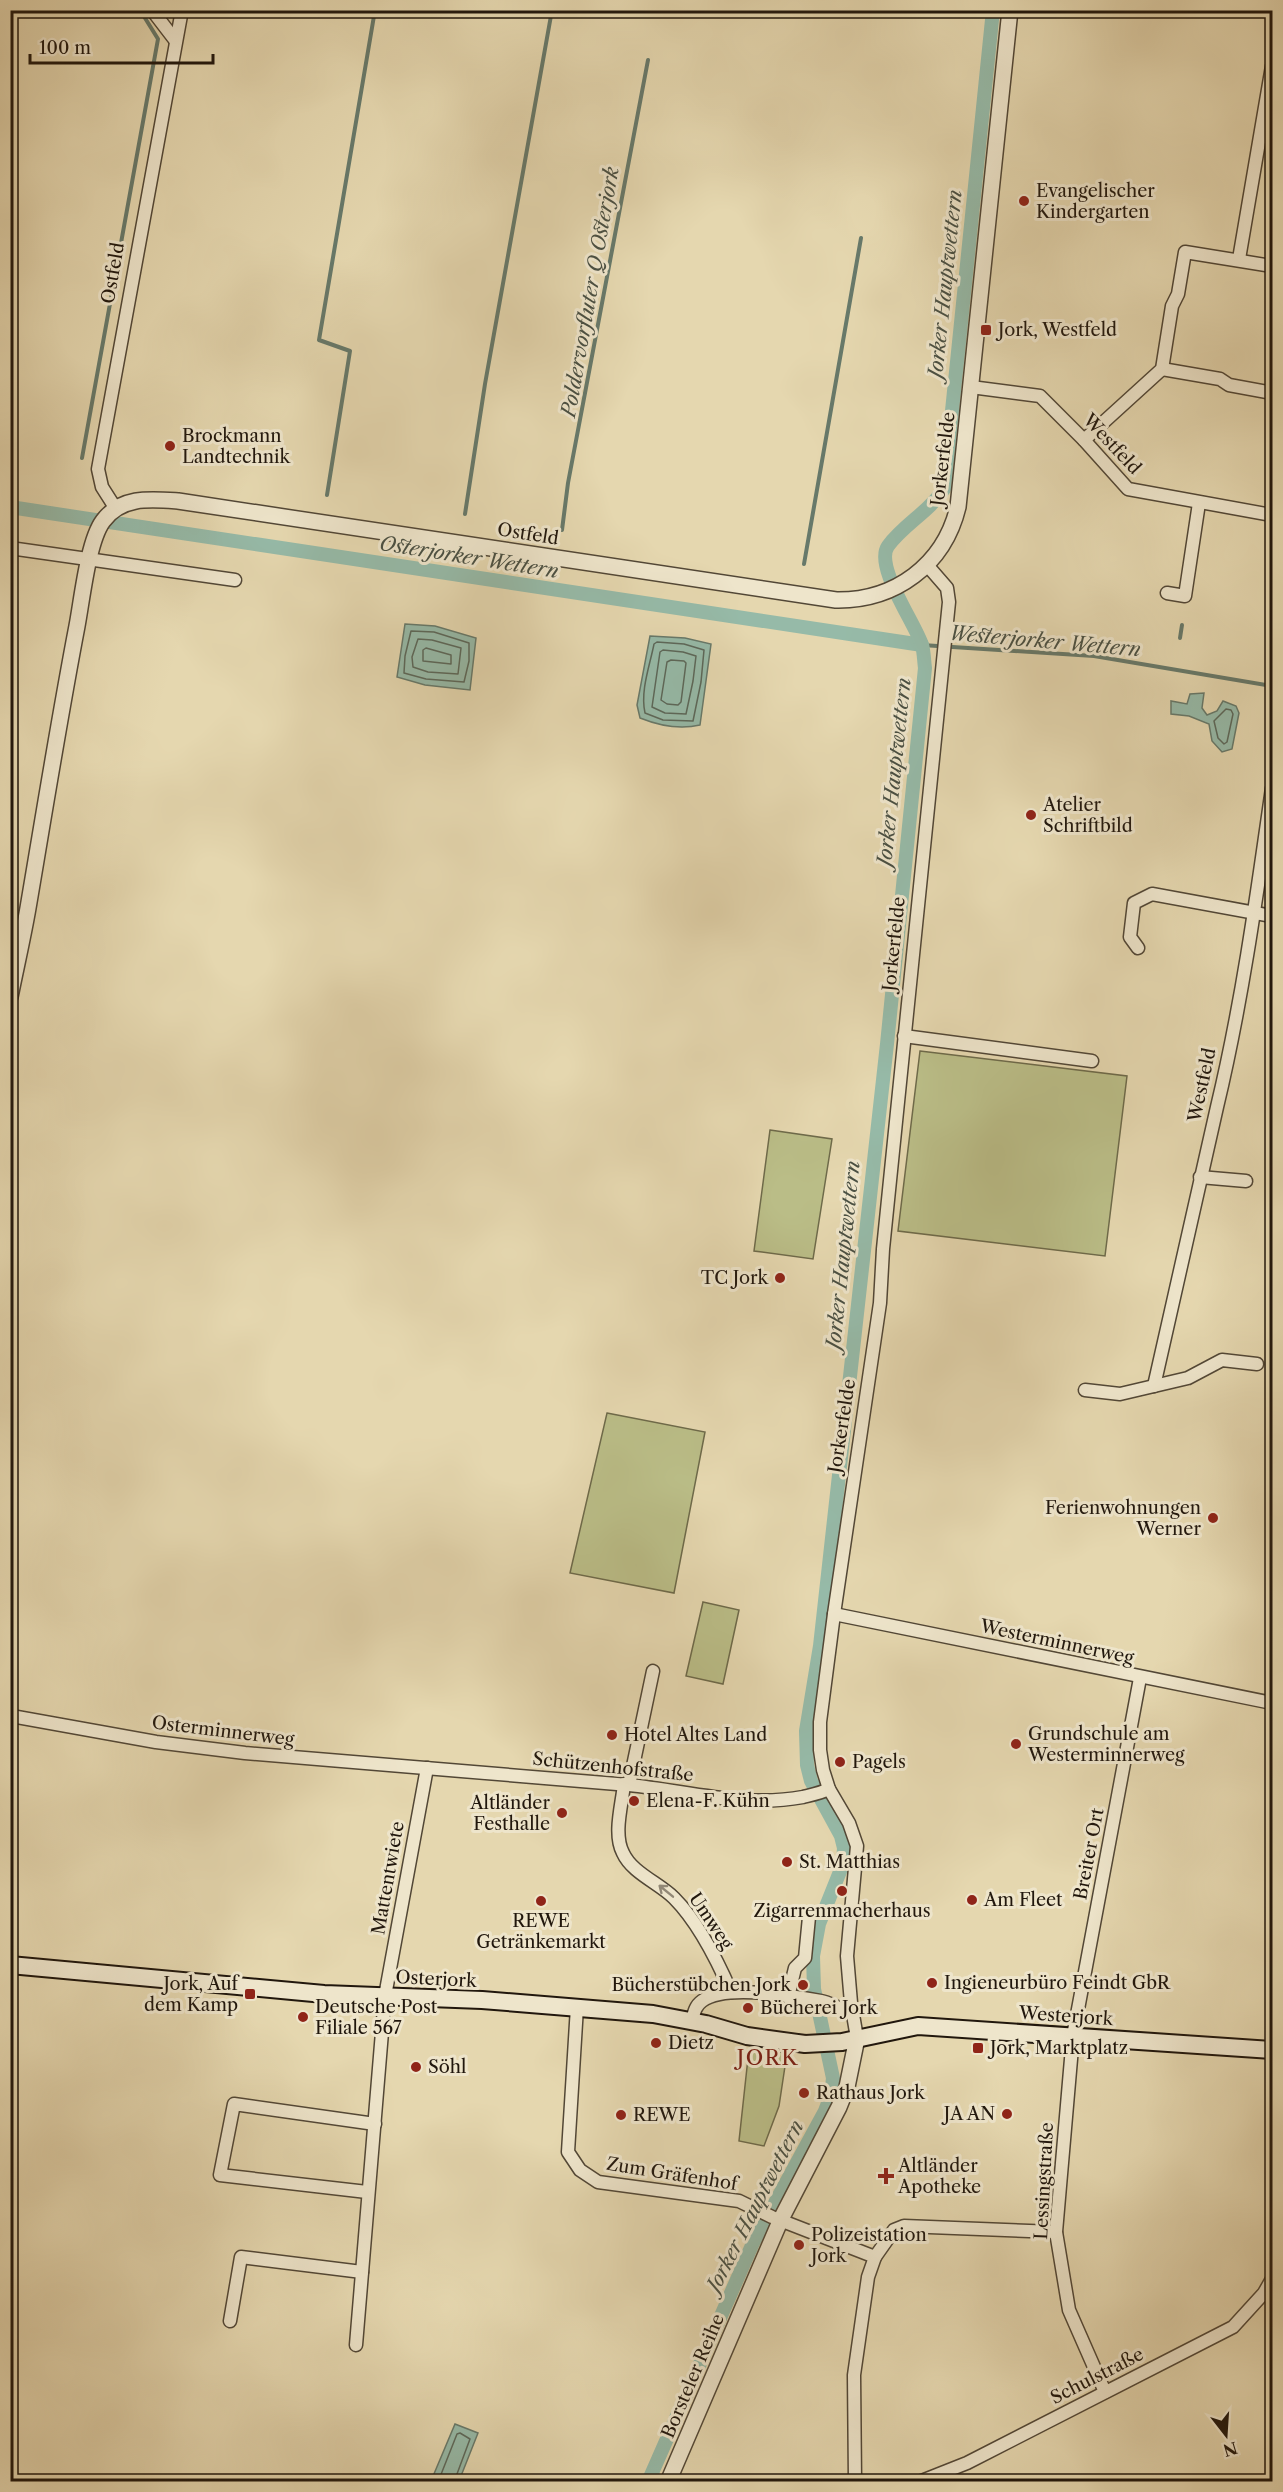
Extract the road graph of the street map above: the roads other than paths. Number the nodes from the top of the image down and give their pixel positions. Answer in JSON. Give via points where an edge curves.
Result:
{"nodes":[{"id":1,"x":152,"y":10,"type":"edge"},
{"id":2,"x":182,"y":10,"type":"edge"},
{"id":3,"x":1010,"y":10,"type":"edge"},
{"id":4,"x":175,"y":40,"type":"junction"},
{"id":5,"x":1272,"y":66,"type":"edge"},
{"id":6,"x":1267,"y":139,"type":"edge"},
{"id":7,"x":1239,"y":259,"type":"junction"},
{"id":8,"x":1272,"y":266,"type":"edge"},
{"id":9,"x":1162,"y":369,"type":"junction"},
{"id":10,"x":970,"y":387,"type":"junction"},
{"id":11,"x":1272,"y":391,"type":"edge"},
{"id":12,"x":1084,"y":440,"type":"junction"},
{"id":13,"x":1199,"y":503,"type":"junction"},
{"id":14,"x":113,"y":511,"type":"junction"},
{"id":15,"x":1272,"y":515,"type":"edge"},
{"id":16,"x":10,"y":548,"type":"edge"},
{"id":17,"x":90,"y":559,"type":"junction"},
{"id":18,"x":927,"y":565,"type":"junction"},
{"id":19,"x":236,"y":580,"type":"dead end"},
{"id":20,"x":1167,"y":593,"type":"dead end"},
{"id":21,"x":1272,"y":788,"type":"edge"},
{"id":22,"x":1254,"y":913,"type":"junction"},
{"id":23,"x":1272,"y":916,"type":"edge"},
{"id":24,"x":1138,"y":948,"type":"dead end"},
{"id":25,"x":10,"y":997,"type":"edge"},
{"id":26,"x":904,"y":1036,"type":"junction"},
{"id":27,"x":1092,"y":1061,"type":"dead end"},
{"id":28,"x":1200,"y":1177,"type":"junction"},
{"id":29,"x":1246,"y":1181,"type":"dead end"},
{"id":30,"x":1257,"y":1364,"type":"dead end"},
{"id":31,"x":1154,"y":1386,"type":"junction"},
{"id":32,"x":1085,"y":1390,"type":"dead end"},
{"id":33,"x":834,"y":1614,"type":"junction"},
{"id":34,"x":652,"y":1671,"type":"dead end"},
{"id":35,"x":1140,"y":1678,"type":"junction"},
{"id":36,"x":1272,"y":1703,"type":"edge"},
{"id":37,"x":17,"y":1717,"type":"dead end"},
{"id":38,"x":427,"y":1768,"type":"junction"},
{"id":39,"x":627,"y":1785,"type":"junction"},
{"id":40,"x":827,"y":1790,"type":"junction"},
{"id":41,"x":809,"y":1917,"type":"dead end"},
{"id":42,"x":10,"y":1965,"type":"edge"},
{"id":43,"x":731,"y":1992,"type":"junction"},
{"id":44,"x":385,"y":1996,"type":"junction"},
{"id":45,"x":788,"y":1997,"type":"junction"},
{"id":46,"x":577,"y":2007,"type":"junction"},
{"id":47,"x":852,"y":2010,"type":"junction"},
{"id":48,"x":692,"y":2021,"type":"junction"},
{"id":49,"x":1073,"y":2036,"type":"junction"},
{"id":50,"x":857,"y":2038,"type":"junction"},
{"id":51,"x":1272,"y":2050,"type":"edge"},
{"id":52,"x":375,"y":2124,"type":"junction"},
{"id":53,"x":367,"y":2192,"type":"junction"},
{"id":54,"x":772,"y":2216,"type":"junction"},
{"id":55,"x":1056,"y":2232,"type":"junction"},
{"id":56,"x":875,"y":2257,"type":"junction"},
{"id":57,"x":362,"y":2272,"type":"junction"},
{"id":58,"x":1272,"y":2279,"type":"edge"},
{"id":59,"x":230,"y":2321,"type":"dead end"},
{"id":60,"x":356,"y":2345,"type":"dead end"},
{"id":61,"x":1105,"y":2392,"type":"junction"},
{"id":62,"x":668,"y":2481,"type":"edge"},
{"id":63,"x":855,"y":2481,"type":"edge"},
{"id":64,"x":919,"y":2481,"type":"edge"}],
"edges":[{"from":1,"to":4,"type":"street"},
{"from":2,"to":4,"type":"street","name":"Ostfeld"},
{"from":3,"to":10,"type":"street","name":"Jorkerfelde"},
{"from":4,"to":14,"type":"street","name":"Ostfeld","via":[[98,469]]},
{"from":5,"to":6,"type":"street"},
{"from":6,"to":7,"type":"street"},
{"from":7,"to":8,"type":"street"},
{"from":7,"to":9,"type":"street","via":[[1185,252]]},
{"from":9,"to":11,"type":"street"},
{"from":9,"to":12,"type":"street"},
{"from":10,"to":12,"type":"street","name":"Westfeld","via":[[1040,396]]},
{"from":10,"to":18,"type":"street","name":"Jorkerfelde","via":[[956,517],[947,539]]},
{"from":12,"to":13,"type":"street","name":"Westfeld","via":[[1128,489]]},
{"from":13,"to":15,"type":"street","name":"Westfeld"},
{"from":13,"to":20,"type":"street","via":[[1185,597]]},
{"from":14,"to":17,"type":"street","via":[[97,531]]},
{"from":14,"to":18,"type":"street","name":"Ostfeld","via":[[142,499],[178,501],[826,599],[861,599],[883,593]]},
{"from":16,"to":17,"type":"street"},
{"from":17,"to":19,"type":"street"},
{"from":17,"to":25,"type":"street"},
{"from":18,"to":26,"type":"street","name":"Jorkerfelde","via":[[947,588],[949,597]]},
{"from":21,"to":22,"type":"street","name":"Westfeld"},
{"from":22,"to":23,"type":"street"},
{"from":22,"to":24,"type":"street","via":[[1152,894],[1134,903],[1130,937]]},
{"from":22,"to":28,"type":"street","name":"Westfeld","via":[[1218,1106]]},
{"from":26,"to":27,"type":"street"},
{"from":26,"to":33,"type":"street","name":"Jorkerfelde","via":[[880,1303]]},
{"from":28,"to":29,"type":"street"},
{"from":28,"to":31,"type":"street","name":"Westfeld"},
{"from":30,"to":31,"type":"street","via":[[1222,1360],[1188,1378]]},
{"from":31,"to":32,"type":"street","via":[[1120,1394]]},
{"from":33,"to":35,"type":"street","name":"Westerminnerweg"},
{"from":33,"to":40,"type":"street","name":"Jorkerfelde","via":[[820,1722]]},
{"from":34,"to":39,"type":"street"},
{"from":35,"to":36,"type":"street","name":"Westerminnerweg"},
{"from":35,"to":49,"type":"street","name":"Breiter Ort"},
{"from":37,"to":38,"type":"street","name":"Osterminnerweg","via":[[156,1742]]},
{"from":38,"to":39,"type":"street","name":"Schützenhofstraße"},
{"from":38,"to":44,"type":"street","name":"Mattentwiete"},
{"from":39,"to":40,"type":"street","name":"Schützenhofstraße","via":[[738,1802],[762,1802]]},
{"from":43,"to":39,"type":"street","name":"Umweg","one_way":true,"via":[[719,1965],[675,1899],[629,1863],[622,1852],[618,1838]]},
{"from":40,"to":47,"type":"street","via":[[849,1823],[857,1846],[847,1956]]},
{"from":41,"to":45,"type":"street","via":[[805,1958],[795,1968]]},
{"from":42,"to":44,"type":"main road","name":"Osterjork","via":[[324,1994]]},
{"from":43,"to":45,"type":"street"},
{"from":43,"to":48,"type":"street","via":[[704,1999]]},
{"from":44,"to":46,"type":"main road","name":"Osterjork"},
{"from":44,"to":52,"type":"street","name":"Mattentwiete"},
{"from":45,"to":47,"type":"street"},
{"from":46,"to":48,"type":"main road","name":"Osterjork"},
{"from":46,"to":54,"type":"street","name":"Zum Gräfenhof","via":[[568,2152],[580,2170],[598,2182],[730,2199]]},
{"from":47,"to":50,"type":"street"},
{"from":48,"to":50,"type":"main road","name":"Osterjork","via":[[792,2043],[826,2044]]},
{"from":49,"to":50,"type":"main road","name":"Westerjork","via":[[918,2026]]},
{"from":49,"to":51,"type":"main road","name":"Westerjork"},
{"from":49,"to":55,"type":"street","name":"Lessingstraße"},
{"from":50,"to":54,"type":"street","name":"Borsteler Reihe","via":[[839,2107]]},
{"from":52,"to":53,"type":"street","name":"Mattentwiete"},
{"from":52,"to":53,"type":"street","via":[[234,2104],[220,2175]]},
{"from":53,"to":57,"type":"street","name":"Mattentwiete"},
{"from":54,"to":56,"type":"street","name":"Zum Gräfenhof"},
{"from":54,"to":62,"type":"street","name":"Borsteler Reihe"},
{"from":55,"to":56,"type":"street","via":[[904,2226],[894,2230]]},
{"from":55,"to":61,"type":"street","name":"Lessingstraße","via":[[1069,2310]]},
{"from":56,"to":63,"type":"street","via":[[868,2277],[854,2375]]},
{"from":57,"to":59,"type":"street","via":[[241,2257]]},
{"from":57,"to":60,"type":"street","name":"Mattentwiete"},
{"from":58,"to":61,"type":"street","name":"Schulstraße","via":[[1233,2327]]},
{"from":61,"to":64,"type":"street","name":"Schulstraße","via":[[967,2463]]}]}
